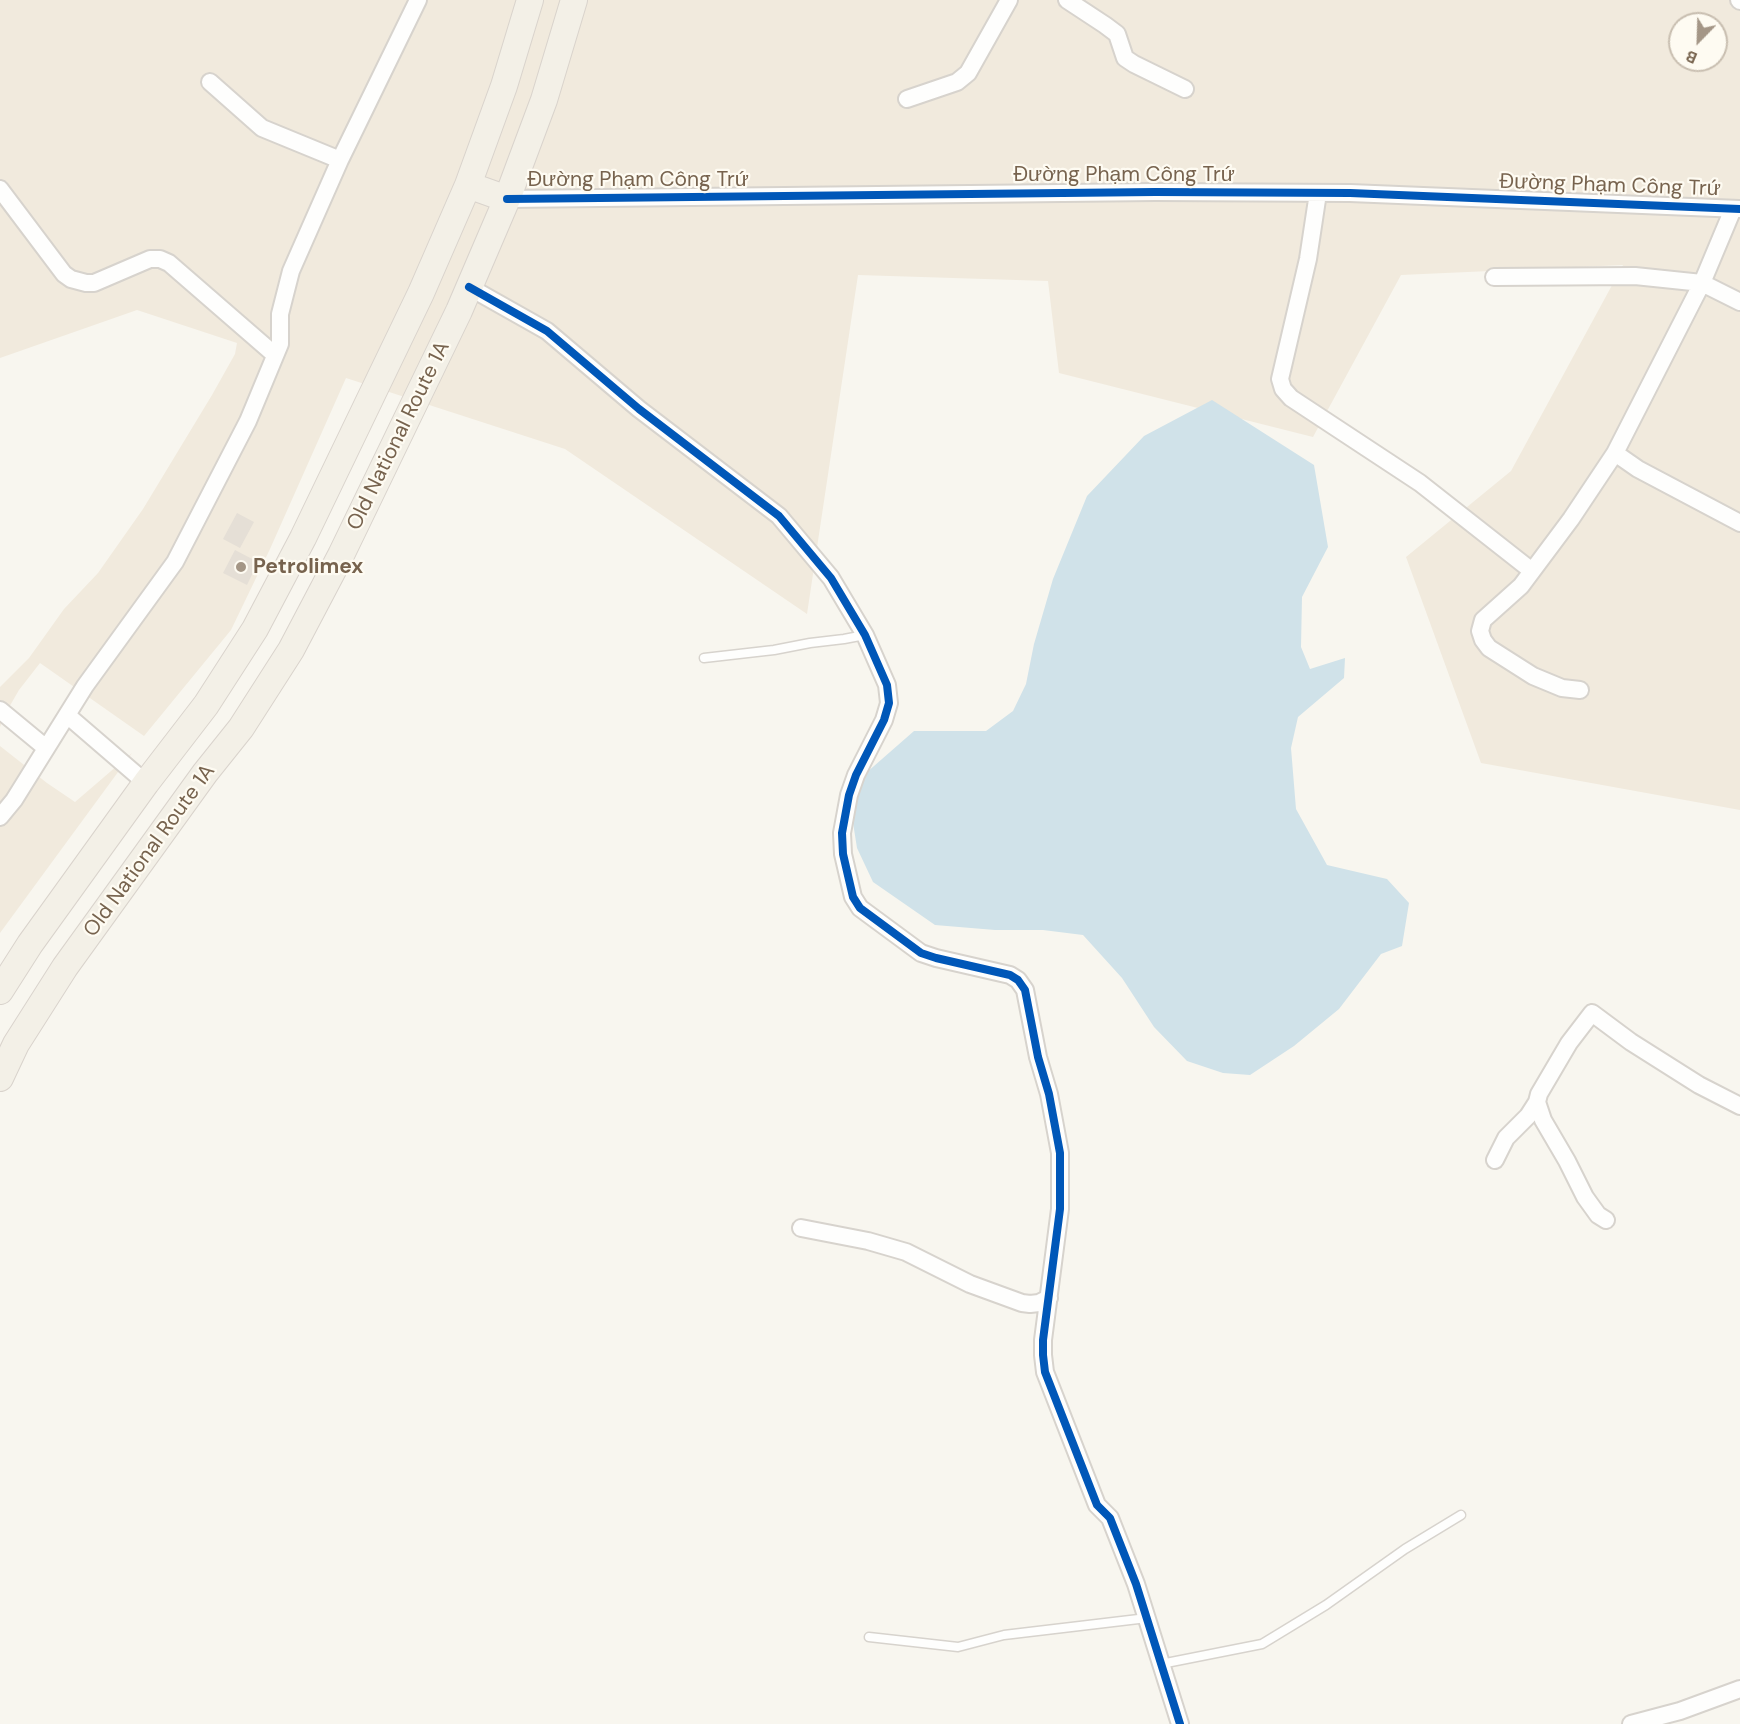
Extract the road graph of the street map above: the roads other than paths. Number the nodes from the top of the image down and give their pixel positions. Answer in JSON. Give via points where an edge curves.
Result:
{"nodes":[{"id":1,"x":418,"y":0,"type":"edge"},
{"id":2,"x":530,"y":0,"type":"edge"},
{"id":3,"x":574,"y":0,"type":"edge"},
{"id":4,"x":1009,"y":0,"type":"edge"},
{"id":5,"x":1067,"y":0,"type":"edge"},
{"id":6,"x":210,"y":82,"type":"dead end"},
{"id":7,"x":1185,"y":89,"type":"dead end"},
{"id":8,"x":907,"y":99,"type":"dead end"},
{"id":9,"x":340,"y":160,"type":"junction"},
{"id":10,"x":468,"y":184,"type":"junction"},
{"id":11,"x":0,"y":189,"type":"edge"},
{"id":12,"x":1318,"y":193,"type":"junction"},
{"id":13,"x":507,"y":199,"type":"junction"},
{"id":14,"x":1736,"y":209,"type":"edge"},
{"id":15,"x":1494,"y":277,"type":"dead end"},
{"id":16,"x":1702,"y":283,"type":"junction"},
{"id":17,"x":470,"y":287,"type":"junction"},
{"id":18,"x":1740,"y":302,"type":"edge"},
{"id":19,"x":275,"y":355,"type":"junction"},
{"id":20,"x":1615,"y":453,"type":"junction"},
{"id":21,"x":1740,"y":523,"type":"edge"},
{"id":22,"x":1532,"y":571,"type":"junction"},
{"id":23,"x":865,"y":635,"type":"junction"},
{"id":24,"x":704,"y":658,"type":"dead end"},
{"id":25,"x":1580,"y":690,"type":"dead end"},
{"id":26,"x":0,"y":710,"type":"edge"},
{"id":27,"x":66,"y":716,"type":"junction"},
{"id":28,"x":46,"y":748,"type":"junction"},
{"id":29,"x":146,"y":783,"type":"junction"},
{"id":30,"x":0,"y":817,"type":"edge"},
{"id":31,"x":0,"y":991,"type":"edge"},
{"id":32,"x":0,"y":1078,"type":"edge"},
{"id":33,"x":1537,"y":1102,"type":"junction"},
{"id":34,"x":1740,"y":1106,"type":"edge"},
{"id":35,"x":1495,"y":1160,"type":"dead end"},
{"id":36,"x":1606,"y":1220,"type":"dead end"},
{"id":37,"x":801,"y":1228,"type":"dead end"},
{"id":38,"x":1049,"y":1298,"type":"junction"},
{"id":39,"x":1461,"y":1515,"type":"dead end"},
{"id":40,"x":1147,"y":1618,"type":"junction"},
{"id":41,"x":869,"y":1637,"type":"dead end"},
{"id":42,"x":1161,"y":1664,"type":"junction"},
{"id":43,"x":1740,"y":1689,"type":"edge"},
{"id":44,"x":1180,"y":1724,"type":"edge"},
{"id":45,"x":1631,"y":1724,"type":"edge"}],
"edges":[{"from":1,"to":9,"type":"street"},
{"from":2,"to":10,"type":"main road","name":"Old National Route 1A"},
{"from":3,"to":13,"type":"main road","name":"Old National Route 1A","via":[[544,100]]},
{"from":4,"to":8,"type":"street","via":[[968,73],[957,82]]},
{"from":5,"to":7,"type":"street","via":[[1117,34],[1125,58]]},
{"from":6,"to":9,"type":"street","via":[[262,128]]},
{"from":9,"to":19,"type":"street","via":[[291,271]]},
{"from":10,"to":13,"type":"main road"},
{"from":10,"to":29,"type":"main road","name":"Old National Route 1A","via":[[421,293],[255,629],[206,705]]},
{"from":11,"to":19,"type":"street","via":[[71,279],[94,283],[150,259],[159,259],[169,263]]},
{"from":12,"to":13,"type":"street","name":"Đường Phạm Công Trứ"},
{"from":12,"to":14,"type":"street","name":"Đường Phạm Công Trứ"},
{"from":12,"to":22,"type":"street","via":[[1308,259],[1280,379],[1283,389],[1420,483]]},
{"from":13,"to":17,"type":"main road","name":"Old National Route 1A"},
{"from":14,"to":16,"type":"street"},
{"from":15,"to":16,"type":"street","via":[[1635,276]]},
{"from":16,"to":18,"type":"street"},
{"from":16,"to":20,"type":"street"},
{"from":17,"to":23,"type":"street","via":[[547,331],[639,410],[779,516],[831,578]]},
{"from":17,"to":32,"type":"main road","name":"Old National Route 1A","via":[[291,650],[241,728],[65,967],[16,1044]]},
{"from":19,"to":27,"type":"street","via":[[248,421],[175,562]]},
{"from":20,"to":21,"type":"street"},
{"from":20,"to":22,"type":"street"},
{"from":22,"to":25,"type":"street","via":[[1484,620],[1480,631],[1483,640],[1533,676],[1562,688]]},
{"from":23,"to":24,"type":"lane"},
{"from":23,"to":38,"type":"street","via":[[887,685],[889,704],[849,795],[842,833],[853,897],[860,908],[921,953],[1010,975],[1025,990],[1060,1154],[1060,1209]]},
{"from":26,"to":28,"type":"street"},
{"from":27,"to":28,"type":"street"},
{"from":27,"to":29,"type":"street"},
{"from":28,"to":30,"type":"street"},
{"from":29,"to":31,"type":"main road","name":"Old National Route 1A"},
{"from":33,"to":34,"type":"street","via":[[1569,1043],[1592,1013],[1641,1048]]},
{"from":33,"to":35,"type":"street","via":[[1506,1138]]},
{"from":33,"to":36,"type":"street","via":[[1585,1197]]},
{"from":37,"to":38,"type":"street","via":[[906,1252],[970,1284],[1022,1303],[1039,1303]]},
{"from":38,"to":40,"type":"street","via":[[1043,1340],[1045,1372],[1097,1505],[1110,1518]]},
{"from":39,"to":42,"type":"lane","via":[[1262,1644]]},
{"from":40,"to":41,"type":"lane","via":[[1004,1635],[958,1647]]},
{"from":40,"to":42,"type":"street"},
{"from":42,"to":44,"type":"street"},
{"from":43,"to":45,"type":"street"}]}
